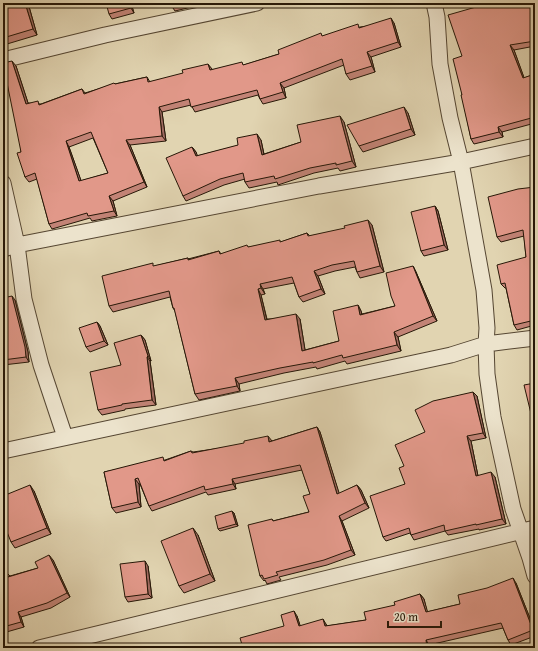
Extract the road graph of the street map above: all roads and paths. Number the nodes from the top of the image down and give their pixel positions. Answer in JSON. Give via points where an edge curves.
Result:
{"nodes":[{"id":1,"x":257,"y":3,"type":"edge"},
{"id":2,"x":434,"y":3,"type":"edge"},
{"id":3,"x":3,"y":60,"type":"edge"},
{"id":4,"x":535,"y":146,"type":"edge"},
{"id":5,"x":461,"y":162,"type":"junction"},
{"id":6,"x":3,"y":183,"type":"edge"},
{"id":7,"x":10,"y":247,"type":"edge"},
{"id":8,"x":535,"y":338,"type":"edge"},
{"id":9,"x":486,"y":344,"type":"junction"},
{"id":10,"x":65,"y":437,"type":"junction"},
{"id":11,"x":3,"y":451,"type":"edge"},
{"id":12,"x":528,"y":530,"type":"edge"},
{"id":13,"x":535,"y":576,"type":"edge"},
{"id":14,"x":39,"y":648,"type":"edge"}],
"edges":[{"from":1,"to":3,"type":"street","via":[[105,35]]},
{"from":2,"to":5,"type":"street","via":[[440,64]]},
{"from":4,"to":5,"type":"street"},
{"from":5,"to":7,"type":"street","via":[[319,186]]},
{"from":5,"to":9,"type":"street","via":[[484,290]]},
{"from":6,"to":7,"type":"street"},
{"from":7,"to":10,"type":"street","via":[[41,365]]},
{"from":8,"to":9,"type":"street"},
{"from":9,"to":10,"type":"street","via":[[451,355]]},
{"from":9,"to":12,"type":"street","via":[[493,417],[505,476],[513,509]]},
{"from":10,"to":11,"type":"street"},
{"from":12,"to":13,"type":"street","via":[[530,558]]},
{"from":12,"to":14,"type":"street"}]}
